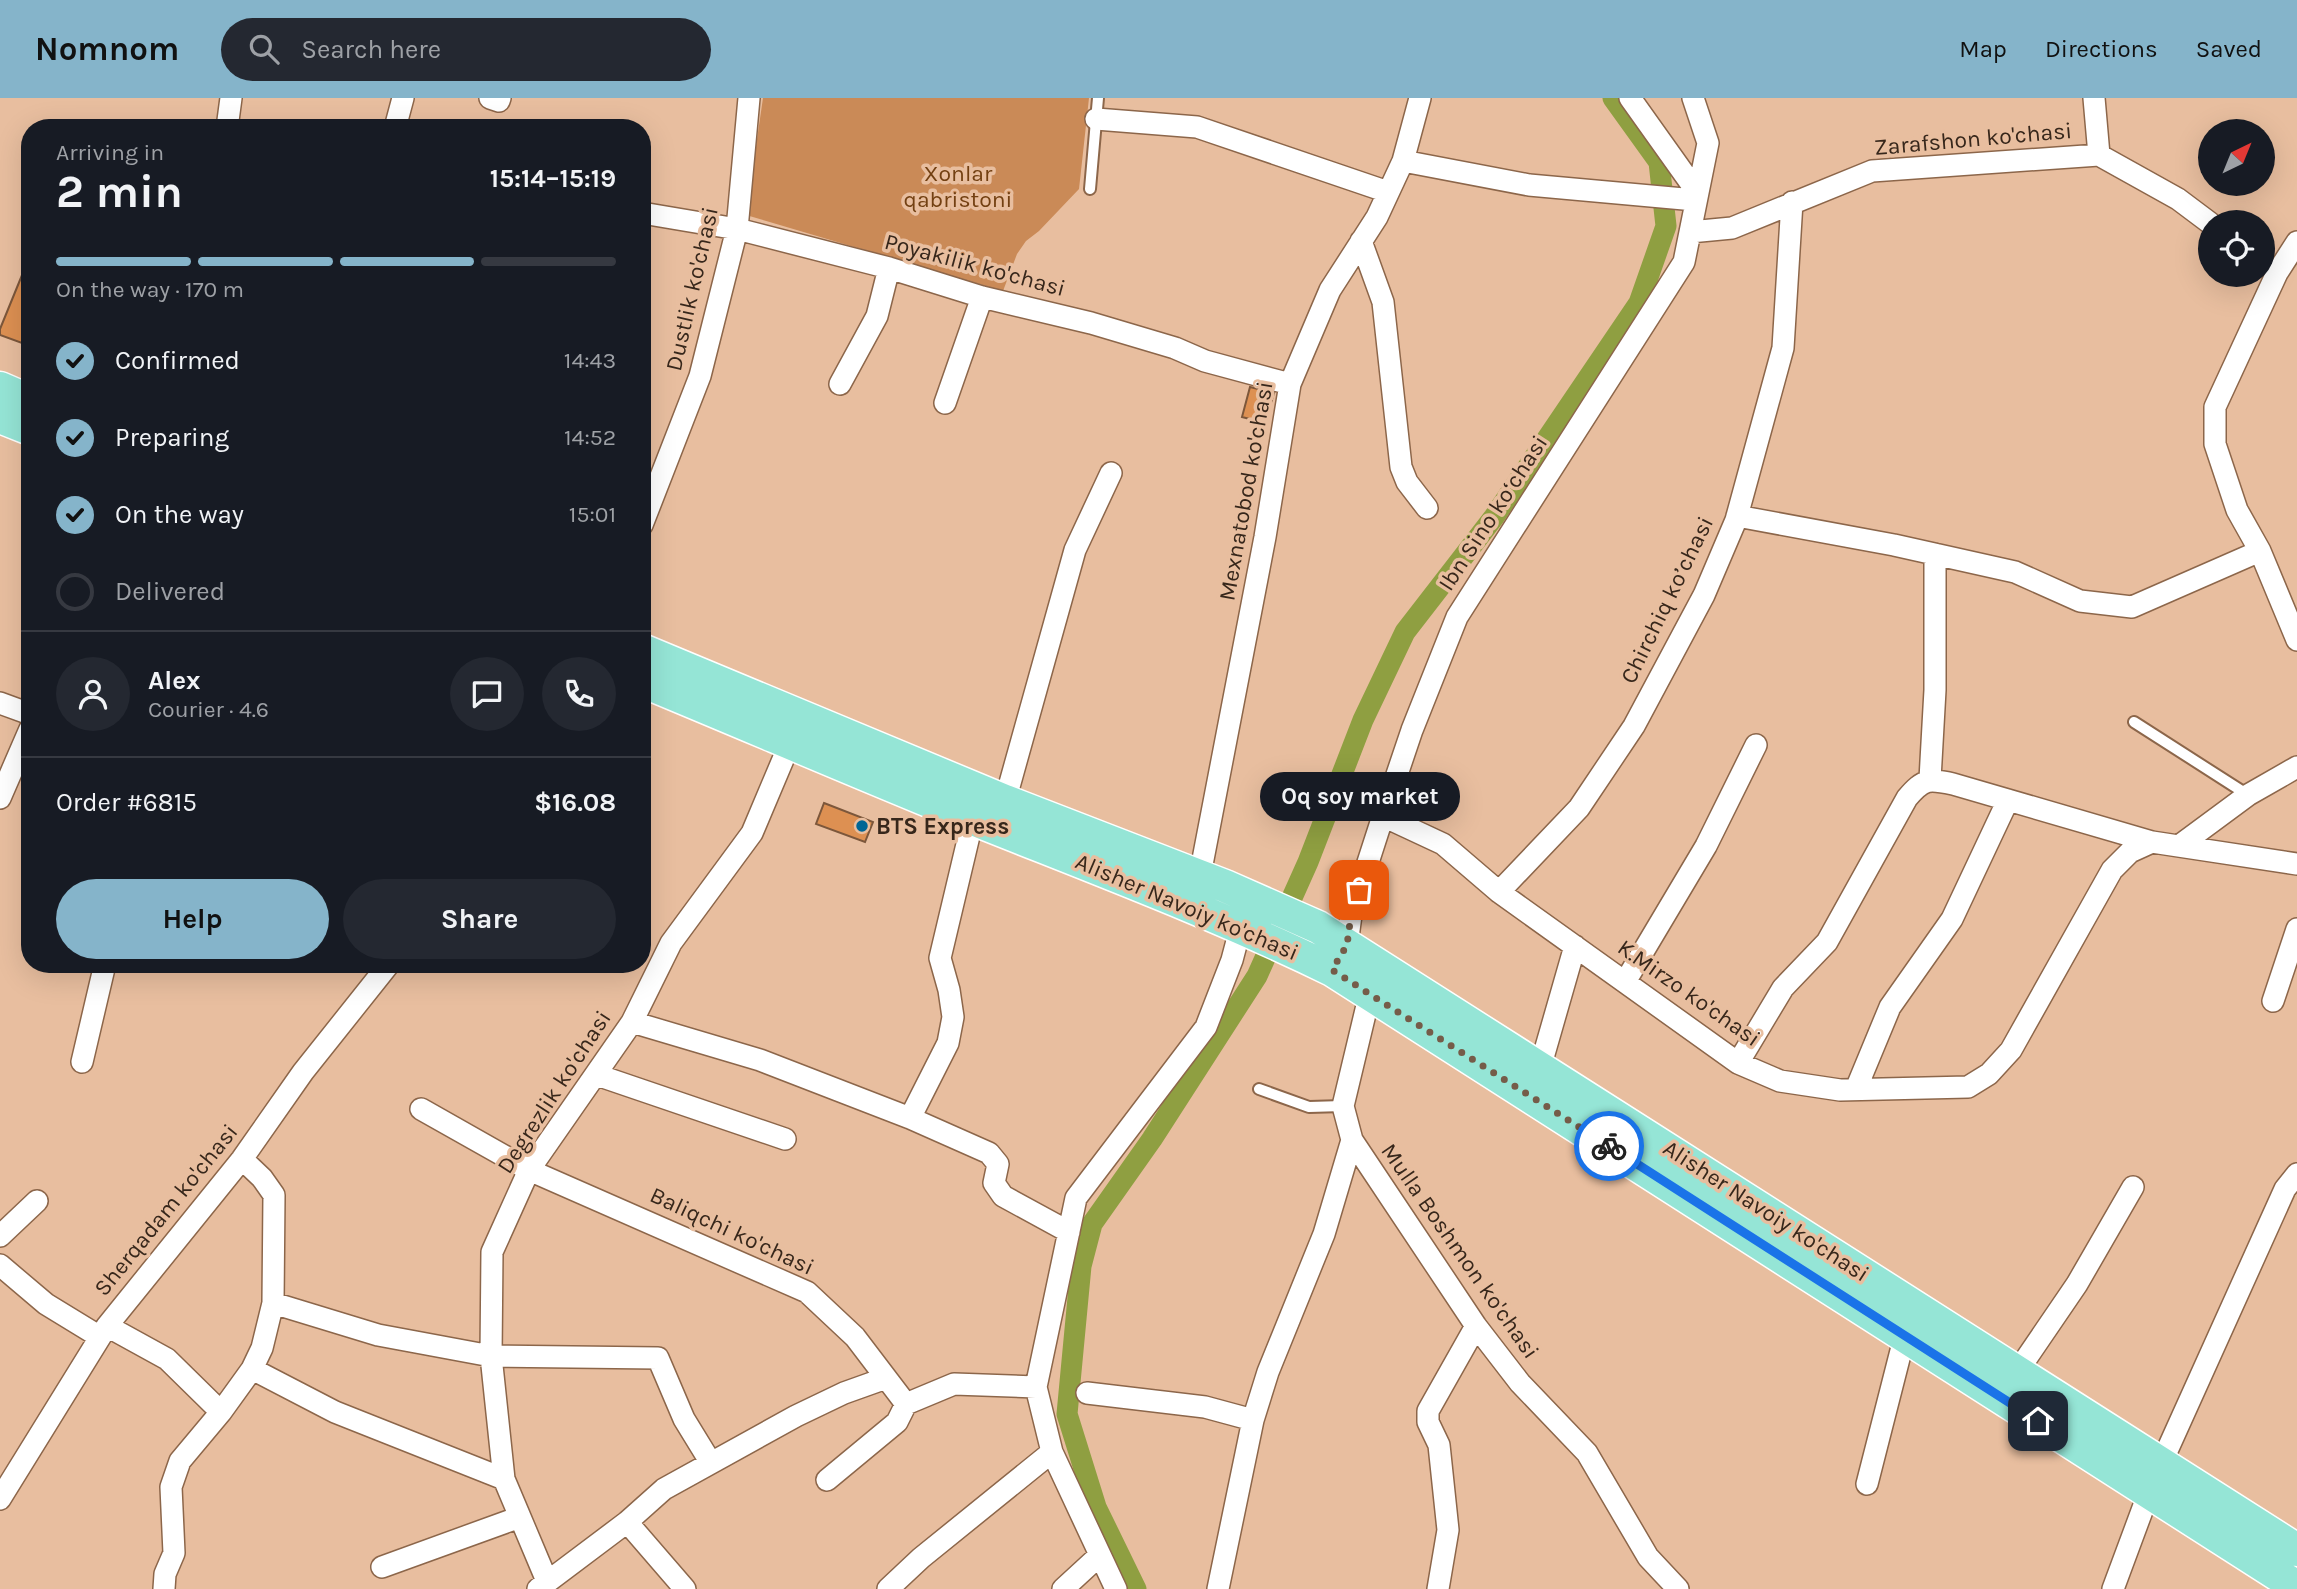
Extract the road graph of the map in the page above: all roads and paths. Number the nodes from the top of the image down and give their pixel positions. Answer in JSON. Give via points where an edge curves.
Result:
{"nodes":[{"id":1,"x":231,"y":98,"type":"edge"},
{"id":2,"x":403,"y":98,"type":"edge"},
{"id":3,"x":490,"y":98,"type":"edge"},
{"id":4,"x":500,"y":98,"type":"edge"},
{"id":5,"x":749,"y":98,"type":"edge"},
{"id":6,"x":1420,"y":98,"type":"edge"},
{"id":7,"x":1630,"y":98,"type":"edge"},
{"id":8,"x":1693,"y":98,"type":"edge"},
{"id":9,"x":2094,"y":98,"type":"edge"},
{"id":10,"x":1097,"y":108,"type":"edge"},
{"id":11,"x":228,"y":119,"type":"edge"},
{"id":12,"x":397,"y":119,"type":"edge"},
{"id":13,"x":2099,"y":155,"type":"junction"},
{"id":14,"x":1403,"y":161,"type":"junction"},
{"id":15,"x":1090,"y":189,"type":"dead end"},
{"id":16,"x":1388,"y":192,"type":"junction"},
{"id":17,"x":1695,"y":197,"type":"junction"},
{"id":18,"x":1792,"y":202,"type":"junction"},
{"id":19,"x":2198,"y":214,"type":"edge"},
{"id":20,"x":651,"y":215,"type":"edge"},
{"id":21,"x":737,"y":229,"type":"junction"},
{"id":22,"x":1690,"y":232,"type":"junction"},
{"id":23,"x":1361,"y":241,"type":"junction"},
{"id":24,"x":2297,"y":242,"type":"edge"},
{"id":25,"x":2275,"y":263,"type":"edge"},
{"id":26,"x":889,"y":268,"type":"junction"},
{"id":27,"x":2262,"y":287,"type":"edge"},
{"id":28,"x":982,"y":297,"type":"junction"},
{"id":29,"x":840,"y":384,"type":"dead end"},
{"id":30,"x":1290,"y":384,"type":"junction"},
{"id":31,"x":0,"y":388,"type":"edge"},
{"id":32,"x":21,"y":397,"type":"edge"},
{"id":33,"x":945,"y":404,"type":"dead end"},
{"id":34,"x":0,"y":417,"type":"edge"},
{"id":35,"x":21,"y":425,"type":"edge"},
{"id":36,"x":1111,"y":473,"type":"dead end"},
{"id":37,"x":651,"y":502,"type":"edge"},
{"id":38,"x":1427,"y":508,"type":"dead end"},
{"id":39,"x":1737,"y":516,"type":"junction"},
{"id":40,"x":2260,"y":551,"type":"junction"},
{"id":41,"x":1934,"y":554,"type":"junction"},
{"id":42,"x":2297,"y":640,"type":"edge"},
{"id":43,"x":651,"y":654,"type":"edge"},
{"id":44,"x":651,"y":685,"type":"edge"},
{"id":45,"x":0,"y":703,"type":"edge"},
{"id":46,"x":21,"y":711,"type":"edge"},
{"id":47,"x":2134,"y":722,"type":"dead end"},
{"id":48,"x":790,"y":743,"type":"junction"},
{"id":49,"x":1756,"y":745,"type":"dead end"},
{"id":50,"x":21,"y":750,"type":"edge"},
{"id":51,"x":2297,"y":767,"type":"edge"},
{"id":52,"x":1930,"y":779,"type":"junction"},
{"id":53,"x":2248,"y":795,"type":"junction"},
{"id":54,"x":0,"y":798,"type":"edge"},
{"id":55,"x":2008,"y":800,"type":"junction"},
{"id":56,"x":1005,"y":801,"type":"junction"},
{"id":57,"x":1383,"y":816,"type":"junction"},
{"id":58,"x":973,"y":819,"type":"junction"},
{"id":59,"x":2151,"y":842,"type":"junction"},
{"id":60,"x":2179,"y":846,"type":"junction"},
{"id":61,"x":2297,"y":864,"type":"edge"},
{"id":62,"x":1200,"y":876,"type":"junction"},
{"id":63,"x":1499,"y":892,"type":"junction"},
{"id":64,"x":1253,"y":920,"type":"junction"},
{"id":65,"x":2297,"y":929,"type":"edge"},
{"id":66,"x":1575,"y":946,"type":"junction"},
{"id":67,"x":1339,"y":958,"type":"junction"},
{"id":68,"x":103,"y":973,"type":"edge"},
{"id":69,"x":382,"y":973,"type":"edge"},
{"id":70,"x":1377,"y":981,"type":"junction"},
{"id":71,"x":1625,"y":982,"type":"junction"},
{"id":72,"x":2273,"y":1001,"type":"dead end"},
{"id":73,"x":632,"y":1022,"type":"junction"},
{"id":74,"x":82,"y":1062,"type":"dead end"},
{"id":75,"x":1738,"y":1063,"type":"junction"},
{"id":76,"x":1540,"y":1068,"type":"junction"},
{"id":77,"x":597,"y":1075,"type":"junction"},
{"id":78,"x":1259,"y":1089,"type":"dead end"},
{"id":79,"x":1856,"y":1090,"type":"junction"},
{"id":80,"x":1343,"y":1106,"type":"junction"},
{"id":81,"x":421,"y":1109,"type":"dead end"},
{"id":82,"x":910,"y":1118,"type":"junction"},
{"id":83,"x":785,"y":1139,"type":"dead end"},
{"id":84,"x":1352,"y":1140,"type":"junction"},
{"id":85,"x":242,"y":1159,"type":"junction"},
{"id":86,"x":529,"y":1170,"type":"junction"},
{"id":87,"x":2297,"y":1174,"type":"edge"},
{"id":88,"x":2133,"y":1187,"type":"dead end"},
{"id":89,"x":37,"y":1201,"type":"dead end"},
{"id":90,"x":1069,"y":1231,"type":"junction"},
{"id":91,"x":0,"y":1236,"type":"edge"},
{"id":92,"x":0,"y":1265,"type":"edge"},
{"id":93,"x":273,"y":1303,"type":"junction"},
{"id":94,"x":1476,"y":1326,"type":"junction"},
{"id":95,"x":104,"y":1331,"type":"junction"},
{"id":96,"x":1905,"y":1335,"type":"junction"},
{"id":97,"x":491,"y":1356,"type":"junction"},
{"id":98,"x":252,"y":1369,"type":"junction"},
{"id":99,"x":2017,"y":1372,"type":"junction"},
{"id":100,"x":886,"y":1378,"type":"junction"},
{"id":101,"x":1036,"y":1387,"type":"junction"},
{"id":102,"x":1087,"y":1393,"type":"dead end"},
{"id":103,"x":906,"y":1404,"type":"junction"},
{"id":104,"x":221,"y":1412,"type":"junction"},
{"id":105,"x":1254,"y":1420,"type":"junction"},
{"id":106,"x":1052,"y":1452,"type":"junction"},
{"id":107,"x":711,"y":1463,"type":"junction"},
{"id":108,"x":2161,"y":1464,"type":"junction"},
{"id":109,"x":504,"y":1479,"type":"junction"},
{"id":110,"x":827,"y":1480,"type":"dead end"},
{"id":111,"x":1867,"y":1484,"type":"dead end"},
{"id":112,"x":2149,"y":1492,"type":"junction"},
{"id":113,"x":0,"y":1499,"type":"edge"},
{"id":114,"x":520,"y":1517,"type":"junction"},
{"id":115,"x":627,"y":1522,"type":"junction"},
{"id":116,"x":2297,"y":1550,"type":"edge"},
{"id":117,"x":1100,"y":1555,"type":"junction"},
{"id":118,"x":382,"y":1567,"type":"dead end"},
{"id":119,"x":542,"y":1585,"type":"edge"},
{"id":120,"x":2297,"y":1587,"type":"edge"},
{"id":121,"x":164,"y":1589,"type":"edge"},
{"id":122,"x":685,"y":1589,"type":"edge"},
{"id":123,"x":888,"y":1589,"type":"edge"},
{"id":124,"x":1063,"y":1589,"type":"edge"},
{"id":125,"x":1116,"y":1589,"type":"edge"},
{"id":126,"x":1218,"y":1589,"type":"edge"},
{"id":127,"x":1438,"y":1589,"type":"edge"},
{"id":128,"x":1678,"y":1589,"type":"edge"},
{"id":129,"x":2113,"y":1589,"type":"edge"}],
"edges":[{"from":1,"to":11,"type":"street"},
{"from":2,"to":12,"type":"street"},
{"from":3,"to":4,"type":"street"},
{"from":5,"to":21,"type":"street","name":"Dustlik ko'chasi"},
{"from":6,"to":14,"type":"street","name":"Mexnatobod ko'chasi"},
{"from":7,"to":17,"type":"street"},
{"from":8,"to":17,"type":"street","name":"Ibn Sino ko‘chasi","via":[[1708,143]]},
{"from":9,"to":13,"type":"street"},
{"from":10,"to":15,"type":"lane"},
{"from":10,"to":16,"type":"street","via":[[1197,127]]},
{"from":13,"to":18,"type":"street","name":"Zarafshon ko'chasi","via":[[1872,171]]},
{"from":13,"to":19,"type":"street","name":"Zarafshon ko'chasi"},
{"from":14,"to":16,"type":"street","name":"Mexnatobod ko'chasi"},
{"from":14,"to":17,"type":"street","via":[[1528,185]]},
{"from":16,"to":23,"type":"street","name":"Mexnatobod ko'chasi"},
{"from":17,"to":22,"type":"street","name":"Ibn Sino ko‘chasi"},
{"from":18,"to":22,"type":"street","name":"Zarafshon ko'chasi","via":[[1732,228]]},
{"from":18,"to":39,"type":"street","name":"Chirchiq ko’chasi","via":[[1783,348]]},
{"from":20,"to":21,"type":"street","name":"Poyakilik ko'chasi"},
{"from":21,"to":26,"type":"street","name":"Poyakilik ko'chasi"},
{"from":21,"to":37,"type":"street","name":"Dustlik ko'chasi","via":[[700,376]]},
{"from":22,"to":57,"type":"street","name":"Ibn Sino ko‘chasi","via":[[1684,262],[1457,617]]},
{"from":23,"to":30,"type":"street","name":"Mexnatobod ko'chasi","via":[[1330,290]]},
{"from":23,"to":38,"type":"street","via":[[1383,302],[1401,467]]},
{"from":24,"to":25,"type":"street"},
{"from":26,"to":28,"type":"street","name":"Poyakilik ko'chasi"},
{"from":26,"to":29,"type":"street","via":[[877,316]]},
{"from":27,"to":40,"type":"street","via":[[2215,407],[2216,444],[2237,510]]},
{"from":28,"to":30,"type":"street","name":"Poyakilik ko'chasi","via":[[1091,323]]},
{"from":28,"to":33,"type":"street"},
{"from":30,"to":62,"type":"street","name":"Mexnatobod ko'chasi"},
{"from":31,"to":32,"type":"main road"},
{"from":34,"to":35,"type":"main road"},
{"from":36,"to":56,"type":"street","via":[[1075,550]]},
{"from":39,"to":41,"type":"street"},
{"from":39,"to":63,"type":"street","name":"Chirchiq ko’chasi","via":[[1704,595],[1633,726],[1579,808]]},
{"from":40,"to":41,"type":"street","via":[[2132,607],[2080,601],[2015,572]]},
{"from":40,"to":42,"type":"street"},
{"from":41,"to":52,"type":"street"},
{"from":43,"to":56,"type":"main road","name":"Alisher Navoiy ko'chasi"},
{"from":44,"to":48,"type":"main road","name":"Alisher Navoiy ko'chasi"},
{"from":45,"to":46,"type":"street"},
{"from":47,"to":53,"type":"lane"},
{"from":48,"to":58,"type":"main road","name":"Alisher Navoiy ko'chasi"},
{"from":48,"to":73,"type":"street","name":"Degrezlik ko'chasi","via":[[752,833],[671,943]]},
{"from":49,"to":71,"type":"street","via":[[1706,846]]},
{"from":50,"to":54,"type":"street"},
{"from":51,"to":53,"type":"street"},
{"from":52,"to":55,"type":"street"},
{"from":52,"to":75,"type":"street","via":[[1907,798],[1827,942],[1783,988]]},
{"from":53,"to":60,"type":"street"},
{"from":55,"to":59,"type":"street"},
{"from":55,"to":79,"type":"street","via":[[1952,919],[1890,1007]]},
{"from":56,"to":62,"type":"main road","name":"Alisher Navoiy ko'chasi"},
{"from":57,"to":63,"type":"street","name":"K.Mirzo ko'chasi","via":[[1443,844]]},
{"from":57,"to":67,"type":"street","name":"Ibn Sino ko‘chasi"},
{"from":58,"to":64,"type":"main road","name":"Alisher Navoiy ko'chasi"},
{"from":58,"to":82,"type":"street","via":[[940,958],[953,1017],[948,1043]]},
{"from":59,"to":60,"type":"street"},
{"from":59,"to":79,"type":"street","name":"K.Mirzo ko'chasi","via":[[2130,852],[2112,870],[2011,1050],[1989,1074],[1968,1087]]},
{"from":60,"to":61,"type":"street"},
{"from":62,"to":64,"type":"main road","name":"Alisher Navoiy ko'chasi"},
{"from":63,"to":66,"type":"street","name":"K.Mirzo ko'chasi"},
{"from":64,"to":67,"type":"main road","name":"Alisher Navoiy ko'chasi","via":[[1302,956]]},
{"from":64,"to":67,"type":"main road","name":"Alisher Navoiy ko'chasi","via":[[1318,927]]},
{"from":64,"to":90,"type":"street","via":[[1206,1027],[1076,1198]]},
{"from":65,"to":72,"type":"street"},
{"from":66,"to":71,"type":"street","name":"K.Mirzo ko'chasi"},
{"from":66,"to":76,"type":"street"},
{"from":67,"to":70,"type":"main road","name":"Alisher Navoiy ko'chasi"},
{"from":68,"to":74,"type":"street"},
{"from":69,"to":85,"type":"street","name":"Sherqadam ko'chasi","via":[[303,1072]]},
{"from":70,"to":76,"type":"main road","name":"Alisher Navoiy ko'chasi"},
{"from":70,"to":80,"type":"street"},
{"from":70,"to":96,"type":"main road","name":"Alisher Navoiy ko'chasi"},
{"from":71,"to":75,"type":"street","name":"K.Mirzo ko'chasi"},
{"from":73,"to":77,"type":"street","name":"Degrezlik ko'chasi"},
{"from":73,"to":82,"type":"street","via":[[760,1060]]},
{"from":75,"to":79,"type":"street","name":"K.Mirzo ko'chasi","via":[[1780,1081]]},
{"from":76,"to":99,"type":"main road","name":"Alisher Navoiy ko'chasi"},
{"from":77,"to":83,"type":"street"},
{"from":77,"to":86,"type":"street","name":"Degrezlik ko'chasi"},
{"from":78,"to":80,"type":"lane","via":[[1309,1107]]},
{"from":80,"to":84,"type":"street"},
{"from":81,"to":86,"type":"street","name":"Baliqchi ko'chasi"},
{"from":82,"to":90,"type":"street","via":[[989,1153],[998,1164],[994,1183],[1003,1196]]},
{"from":84,"to":94,"type":"street","name":"Mulla Boshmon ko'chasi"},
{"from":84,"to":105,"type":"street","via":[[1324,1234],[1268,1372]]},
{"from":85,"to":93,"type":"street","via":[[274,1195]]},
{"from":85,"to":95,"type":"street","name":"Sherqadam ko'chasi"},
{"from":86,"to":97,"type":"street","name":"Degrezlik ko'chasi","via":[[492,1252]]},
{"from":86,"to":100,"type":"street","name":"Baliqchi ko'chasi","via":[[807,1292],[855,1337]]},
{"from":87,"to":108,"type":"street","via":[[2285,1189]]},
{"from":88,"to":99,"type":"street","via":[[2077,1284]]},
{"from":89,"to":91,"type":"street"},
{"from":90,"to":101,"type":"street"},
{"from":92,"to":95,"type":"street","via":[[46,1304]]},
{"from":93,"to":97,"type":"street","via":[[378,1335]]},
{"from":93,"to":98,"type":"street"},
{"from":94,"to":127,"type":"street","via":[[1428,1411],[1439,1445],[1448,1530]]},
{"from":94,"to":128,"type":"street","name":"Mulla Boshmon ko'chasi","via":[[1520,1383],[1587,1453],[1648,1557]]},
{"from":95,"to":104,"type":"street","via":[[167,1359]]},
{"from":95,"to":113,"type":"street","name":"Sherqadam ko'chasi"},
{"from":96,"to":111,"type":"street"},
{"from":96,"to":112,"type":"main road","name":"Alisher Navoiy ko'chasi"},
{"from":97,"to":107,"type":"street","via":[[658,1358],[684,1419]]},
{"from":97,"to":109,"type":"street","name":"Degrezlik ko'chasi"},
{"from":98,"to":104,"type":"street"},
{"from":98,"to":109,"type":"street","via":[[335,1412]]},
{"from":99,"to":108,"type":"main road","name":"Alisher Navoiy ko'chasi"},
{"from":100,"to":103,"type":"street","name":"Baliqchi ko'chasi"},
{"from":100,"to":107,"type":"street","via":[[844,1393]]},
{"from":101,"to":103,"type":"street","via":[[954,1384]]},
{"from":101,"to":106,"type":"street"},
{"from":102,"to":105,"type":"street","via":[[1205,1407]]},
{"from":103,"to":110,"type":"street","via":[[897,1422]]},
{"from":104,"to":121,"type":"street","via":[[180,1461],[175,1474],[171,1487],[174,1553],[164,1574]]},
{"from":105,"to":126,"type":"street"},
{"from":106,"to":117,"type":"street"},
{"from":106,"to":123,"type":"street"},
{"from":107,"to":115,"type":"street","via":[[664,1489]]},
{"from":108,"to":116,"type":"main road","name":"Alisher Navoiy ko'chasi"},
{"from":109,"to":114,"type":"street","name":"Degrezlik ko'chasi"},
{"from":112,"to":120,"type":"main road","name":"Alisher Navoiy ko'chasi"},
{"from":112,"to":129,"type":"street"},
{"from":114,"to":118,"type":"street"},
{"from":114,"to":119,"type":"street","name":"Degrezlik ko'chasi"},
{"from":115,"to":119,"type":"street"},
{"from":115,"to":122,"type":"street"},
{"from":117,"to":124,"type":"street"},
{"from":117,"to":125,"type":"street"}]}
